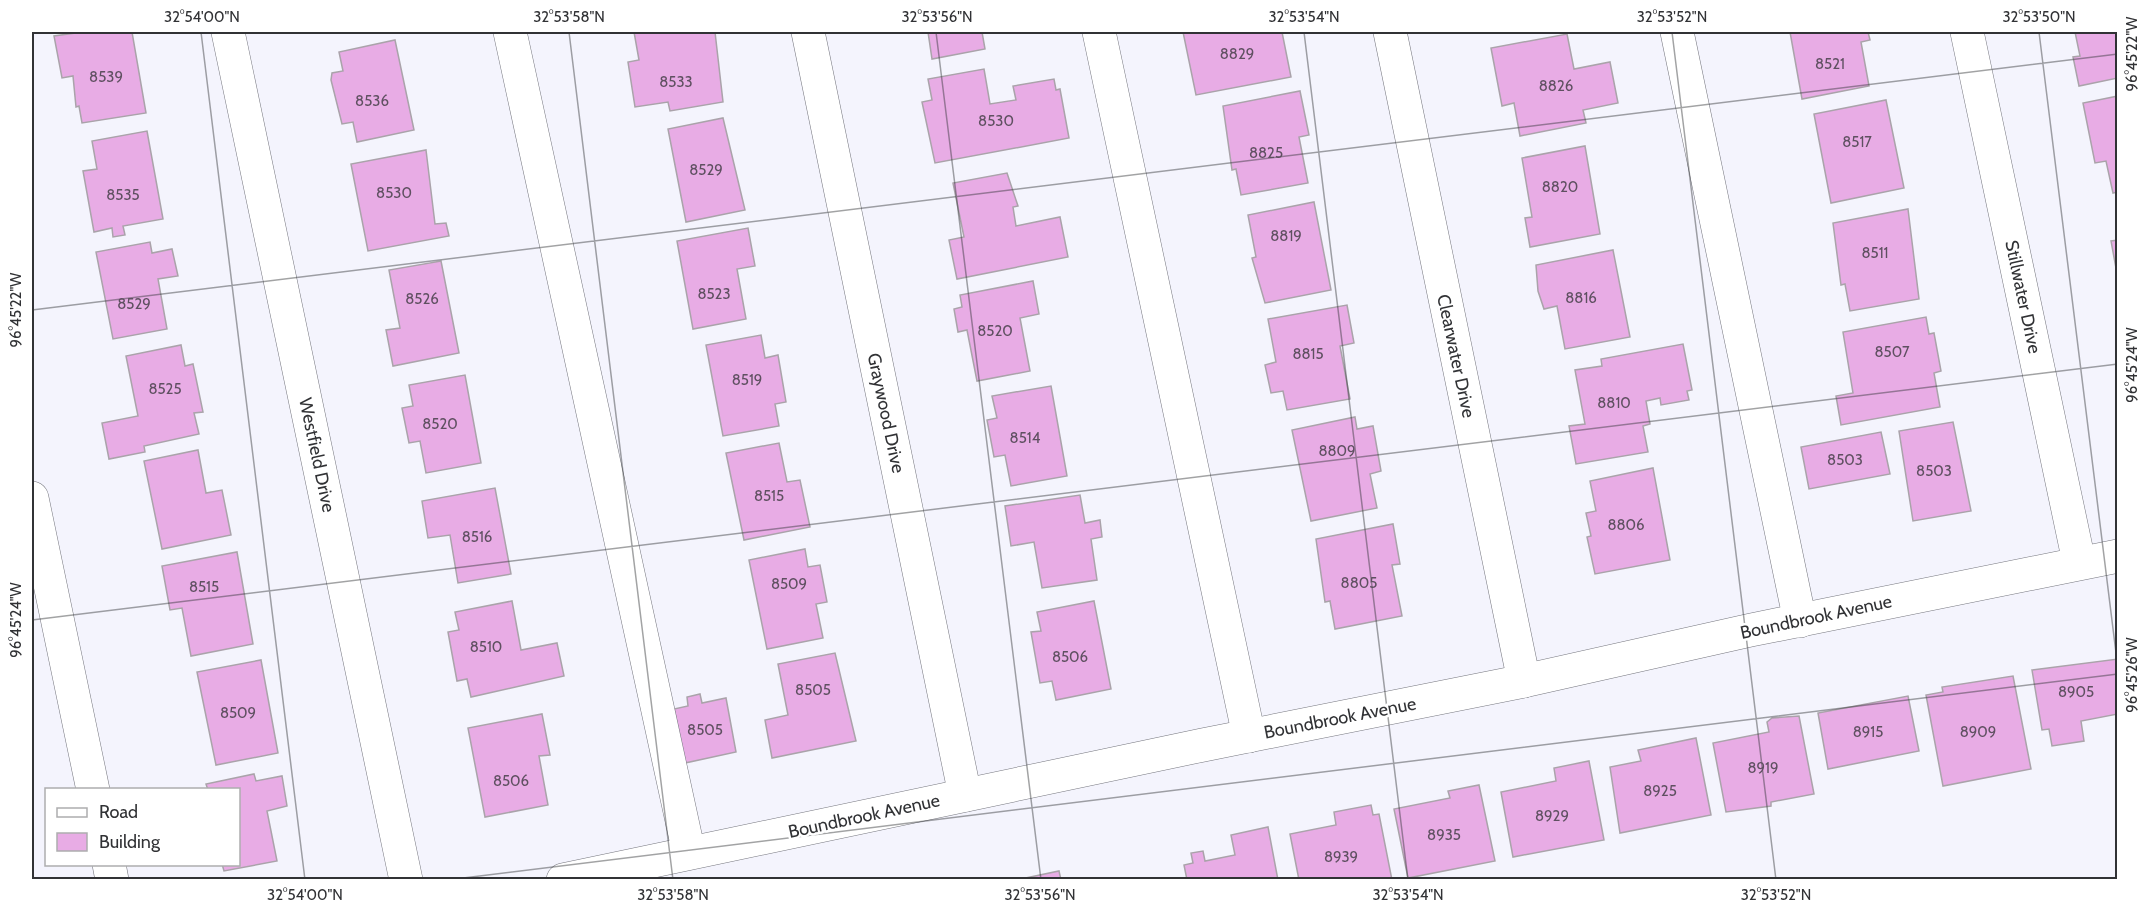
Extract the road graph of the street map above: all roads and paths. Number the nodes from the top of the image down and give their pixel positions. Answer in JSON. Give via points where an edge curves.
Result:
{"nodes":[{"id":1,"x":228,"y":32,"type":"edge"},
{"id":2,"x":510,"y":32,"type":"edge"},
{"id":3,"x":808,"y":32,"type":"edge"},
{"id":4,"x":1099,"y":32,"type":"edge"},
{"id":5,"x":1390,"y":32,"type":"edge"},
{"id":6,"x":1677,"y":32,"type":"edge"},
{"id":7,"x":1967,"y":32,"type":"edge"},
{"id":8,"x":32,"y":498,"type":"edge"},
{"id":9,"x":2118,"y":556,"type":"edge"},
{"id":10,"x":2079,"y":562,"type":"junction"},
{"id":11,"x":1800,"y":621,"type":"junction"},
{"id":12,"x":1524,"y":681,"type":"junction"},
{"id":13,"x":1249,"y":736,"type":"junction"},
{"id":14,"x":93,"y":788,"type":"edge"},
{"id":15,"x":965,"y":795,"type":"junction"},
{"id":16,"x":689,"y":853,"type":"junction"},
{"id":17,"x":405,"y":879,"type":"edge"},
{"id":18,"x":563,"y":879,"type":"edge"}],
"edges":[{"from":1,"to":17,"type":"street","name":"Westfield Drive"},
{"from":2,"to":16,"type":"street"},
{"from":3,"to":15,"type":"street","name":"Graywood Drive"},
{"from":4,"to":13,"type":"street"},
{"from":5,"to":12,"type":"street","name":"Clearwater Drive"},
{"from":6,"to":11,"type":"street"},
{"from":7,"to":10,"type":"street","name":"Stillwater Drive"},
{"from":8,"to":14,"type":"street"},
{"from":9,"to":10,"type":"street","name":"Boundbrook Avenue"},
{"from":10,"to":11,"type":"street","name":"Boundbrook Avenue"},
{"from":11,"to":12,"type":"street","name":"Boundbrook Avenue"},
{"from":12,"to":13,"type":"street","name":"Boundbrook Avenue"},
{"from":13,"to":15,"type":"street","name":"Boundbrook Avenue"},
{"from":15,"to":16,"type":"street","name":"Boundbrook Avenue"},
{"from":16,"to":18,"type":"street","name":"Boundbrook Avenue"}]}
